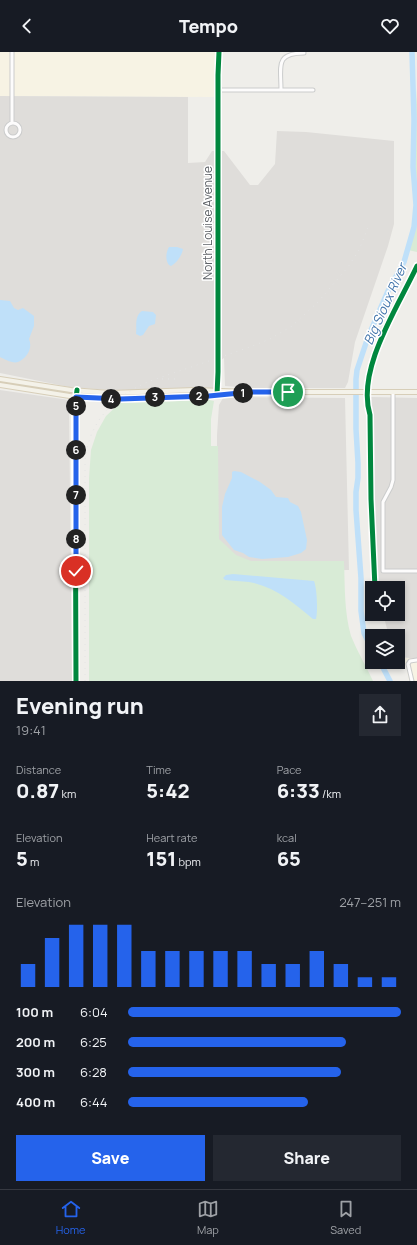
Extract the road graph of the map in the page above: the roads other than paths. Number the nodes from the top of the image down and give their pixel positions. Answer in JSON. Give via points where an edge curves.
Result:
{"nodes":[{"id":1,"x":12,"y":52,"type":"edge"},
{"id":2,"x":219,"y":52,"type":"edge"},
{"id":3,"x":304,"y":53,"type":"edge"},
{"id":4,"x":218,"y":90,"type":"junction"},
{"id":5,"x":280,"y":90,"type":"junction"},
{"id":6,"x":313,"y":90,"type":"dead end"},
{"id":7,"x":12,"y":123,"type":"junction"},
{"id":8,"x":0,"y":379,"type":"edge"},
{"id":9,"x":0,"y":386,"type":"edge"},
{"id":10,"x":77,"y":390,"type":"junction"},
{"id":11,"x":393,"y":392,"type":"junction"},
{"id":12,"x":417,"y":392,"type":"edge"},
{"id":13,"x":217,"y":393,"type":"junction"},
{"id":14,"x":76,"y":397,"type":"junction"},
{"id":15,"x":417,"y":571,"type":"edge"},
{"id":16,"x":417,"y":660,"type":"edge"},
{"id":17,"x":76,"y":681,"type":"edge"},
{"id":18,"x":412,"y":681,"type":"edge"}],
"edges":[{"from":1,"to":7,"type":"street"},
{"from":2,"to":4,"type":"street","name":"North Louise Avenue"},
{"from":3,"to":5,"type":"street","via":[[290,54],[283,59]]},
{"from":4,"to":5,"type":"street"},
{"from":4,"to":13,"type":"street","name":"North Louise Avenue"},
{"from":5,"to":6,"type":"street"},
{"from":7,"to":7,"type":"street","via":[[6,128],[8,135],[12,137],[20,130],[17,124]]},
{"from":8,"to":10,"type":"main road"},
{"from":9,"to":14,"type":"main road"},
{"from":10,"to":13,"type":"main road","via":[[124,393],[171,390]]},
{"from":10,"to":14,"type":"street"},
{"from":11,"to":12,"type":"main road"},
{"from":11,"to":13,"type":"main road"},
{"from":11,"to":15,"type":"street","via":[[393,480],[383,502],[383,571]]},
{"from":13,"to":14,"type":"main road","via":[[120,399]]},
{"from":14,"to":17,"type":"street"},
{"from":16,"to":18,"type":"street","via":[[409,662],[408,665]]}]}
